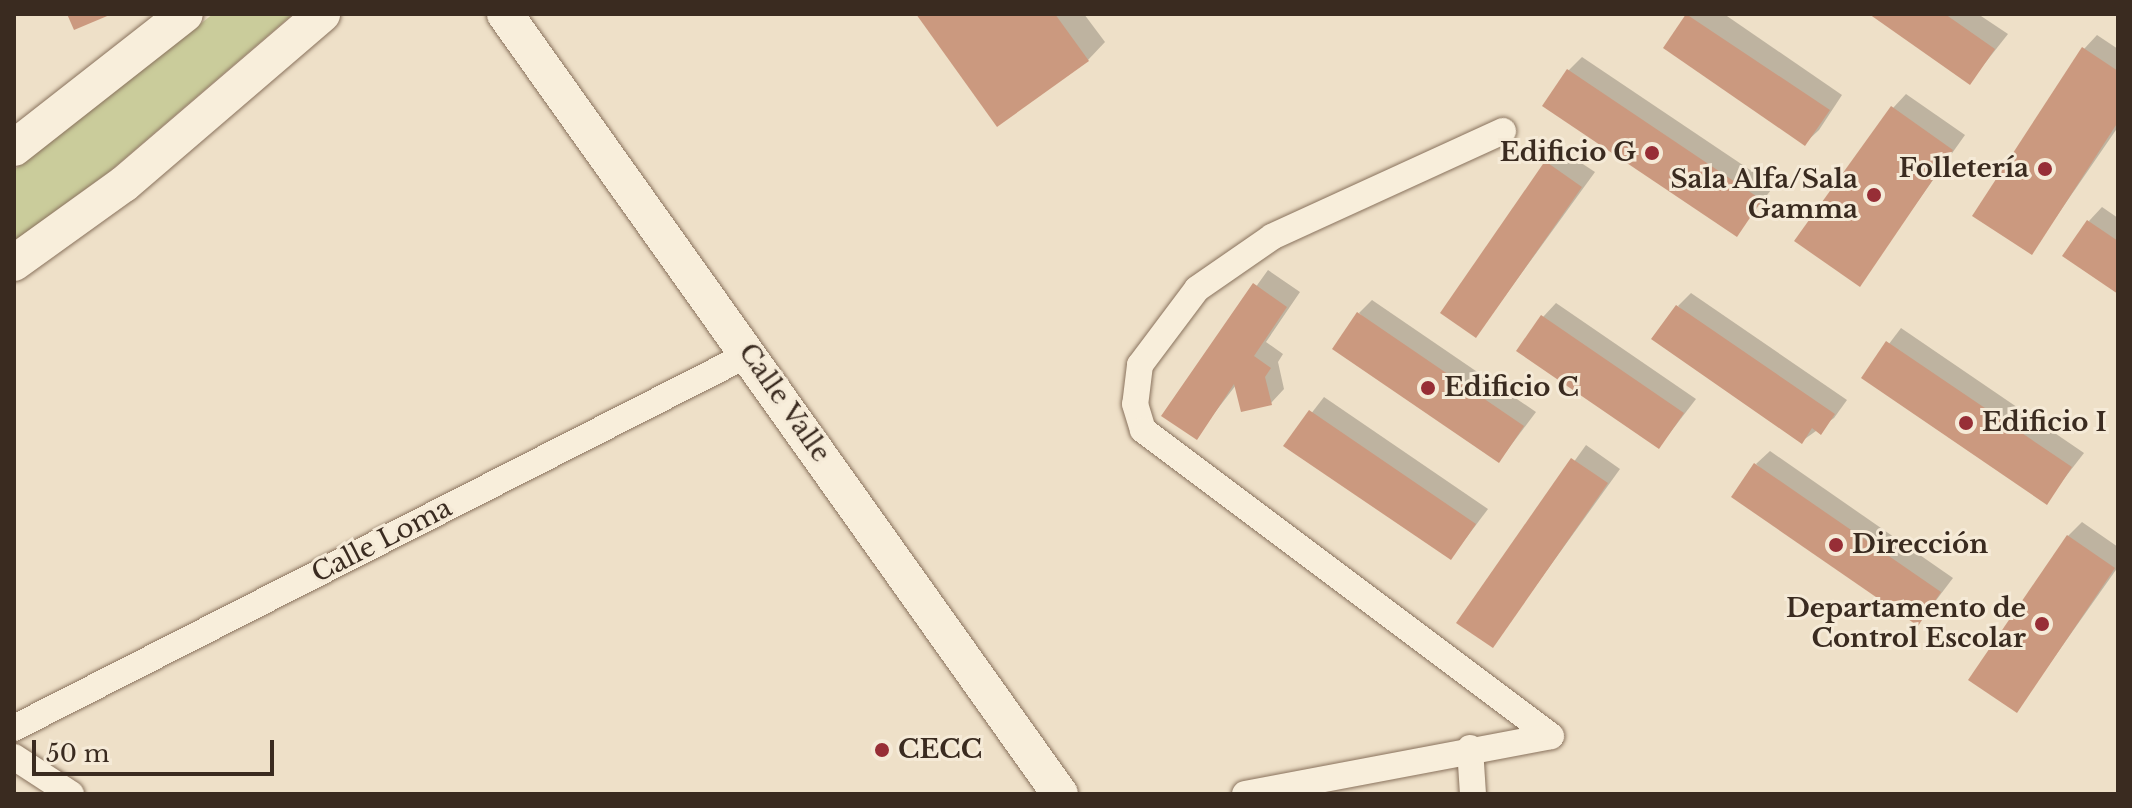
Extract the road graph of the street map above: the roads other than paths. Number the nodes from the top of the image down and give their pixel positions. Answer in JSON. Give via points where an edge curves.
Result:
{"nodes":[{"id":1,"x":185,"y":14,"type":"edge"},
{"id":2,"x":322,"y":14,"type":"edge"},
{"id":3,"x":505,"y":14,"type":"edge"},
{"id":4,"x":1503,"y":131,"type":"dead end"},
{"id":5,"x":14,"y":148,"type":"edge"},
{"id":6,"x":14,"y":263,"type":"edge"},
{"id":7,"x":749,"y":354,"type":"junction"},
{"id":8,"x":14,"y":728,"type":"edge"},
{"id":9,"x":1470,"y":748,"type":"junction"},
{"id":10,"x":14,"y":757,"type":"edge"},
{"id":11,"x":71,"y":794,"type":"edge"},
{"id":12,"x":1060,"y":794,"type":"edge"},
{"id":13,"x":1245,"y":794,"type":"edge"},
{"id":14,"x":1473,"y":794,"type":"edge"}],
"edges":[{"from":1,"to":5,"type":"street"},
{"from":2,"to":6,"type":"street","via":[[124,184]]},
{"from":3,"to":7,"type":"street","name":"Calle Valle"},
{"from":4,"to":9,"type":"street","via":[[1272,237],[1197,289],[1140,365],[1135,404],[1143,430],[1551,736]]},
{"from":7,"to":8,"type":"street","name":"Calle Loma"},
{"from":7,"to":12,"type":"street","name":"Calle Valle"},
{"from":9,"to":13,"type":"street"},
{"from":9,"to":14,"type":"street"},
{"from":10,"to":11,"type":"street"}]}
